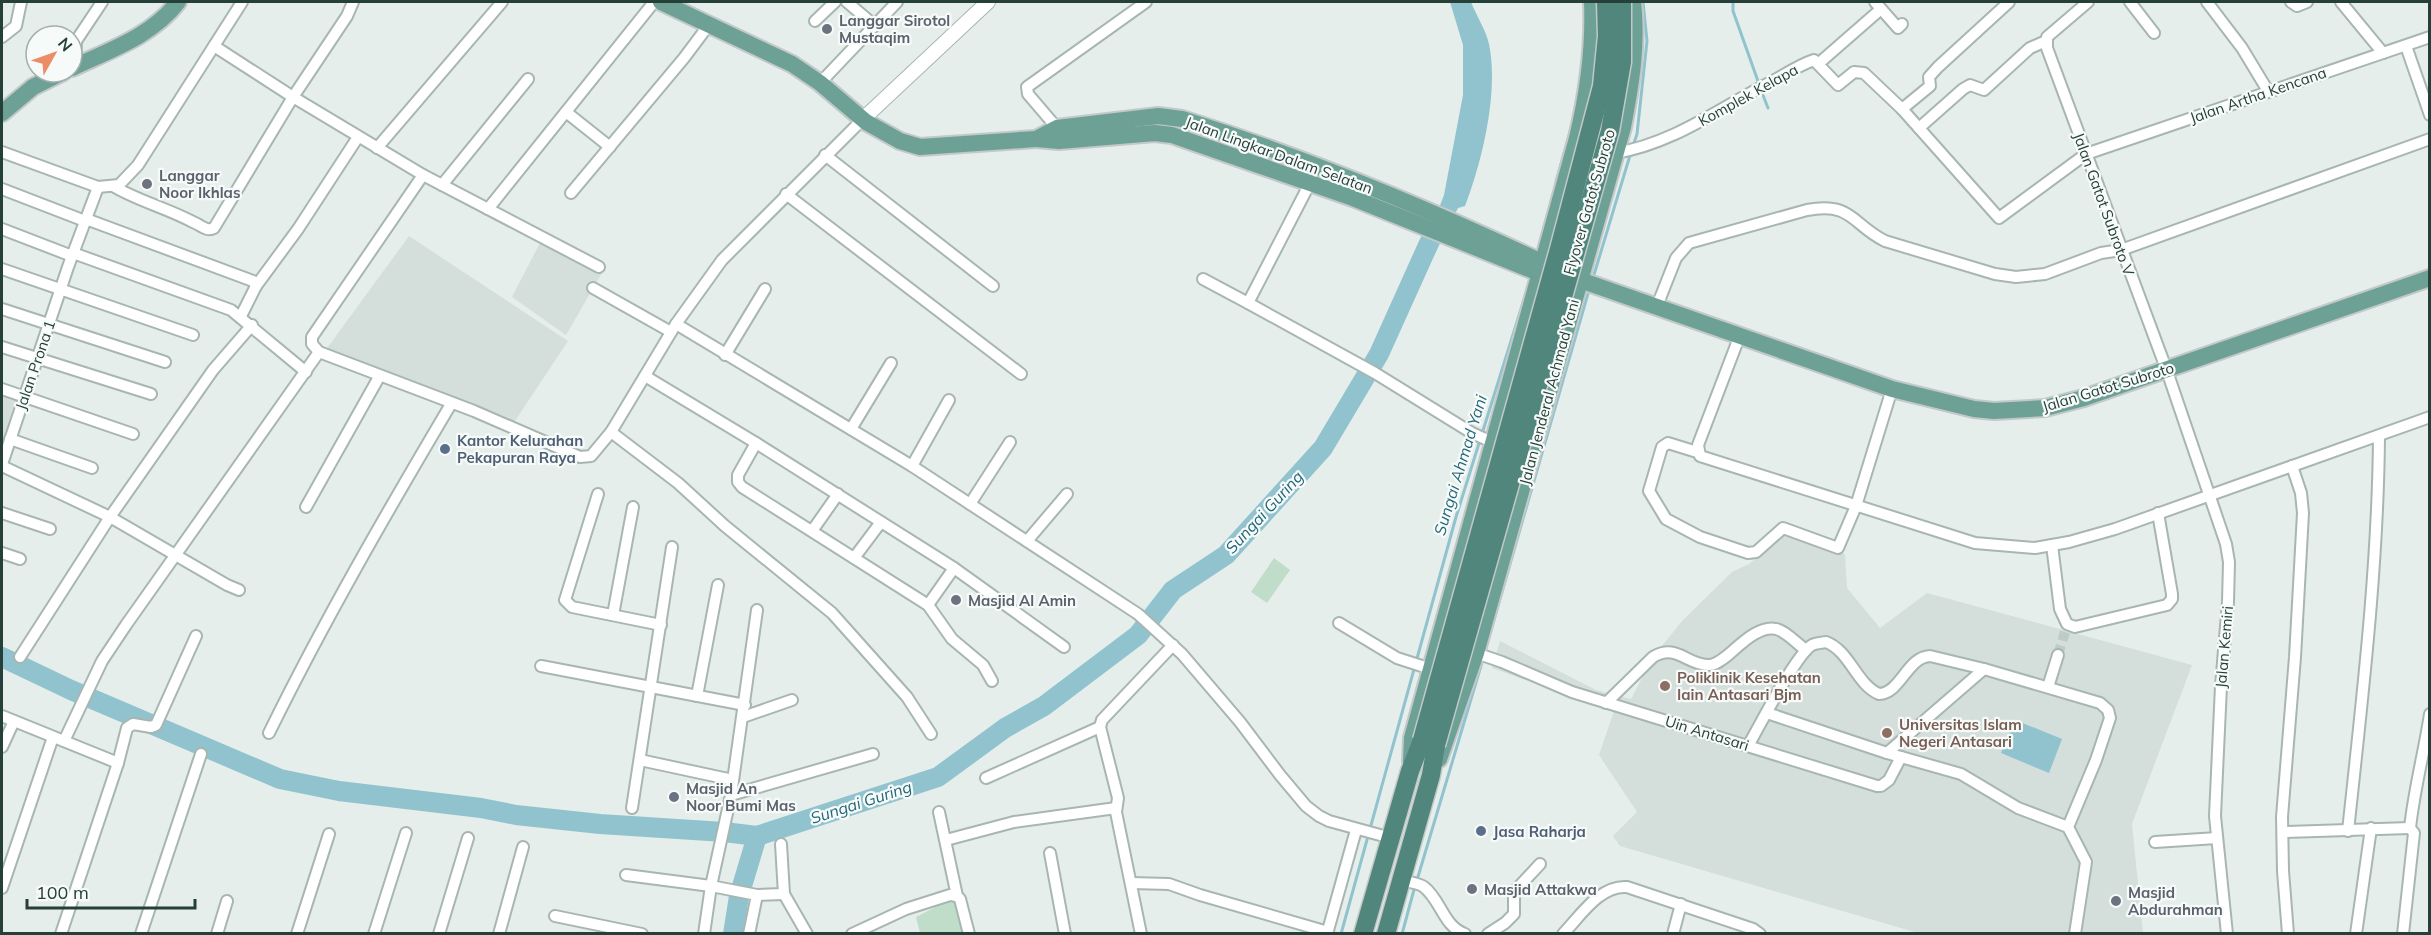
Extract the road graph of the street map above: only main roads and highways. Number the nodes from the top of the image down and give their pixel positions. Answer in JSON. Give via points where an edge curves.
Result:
{"nodes":[{"id":1,"x":178,"y":2,"type":"edge"},
{"id":2,"x":661,"y":2,"type":"edge"},
{"id":3,"x":1592,"y":2,"type":"edge"},
{"id":4,"x":1606,"y":2,"type":"edge"},
{"id":5,"x":1622,"y":2,"type":"edge"},
{"id":6,"x":1633,"y":2,"type":"edge"},
{"id":7,"x":84,"y":62,"type":"edge"},
{"id":8,"x":39,"y":84,"type":"edge"},
{"id":9,"x":2,"y":113,"type":"edge"},
{"id":10,"x":1058,"y":134,"type":"junction"},
{"id":11,"x":1564,"y":184,"type":"junction"},
{"id":12,"x":1602,"y":199,"type":"junction"},
{"id":13,"x":1430,"y":220,"type":"junction"},
{"id":14,"x":1533,"y":263,"type":"junction"},
{"id":15,"x":2430,"y":278,"type":"edge"},
{"id":16,"x":1593,"y":285,"type":"junction"},
{"id":17,"x":1519,"y":344,"type":"junction"},
{"id":18,"x":1560,"y":356,"type":"junction"},
{"id":19,"x":1429,"y":743,"type":"junction"},
{"id":20,"x":1411,"y":768,"type":"junction"},
{"id":21,"x":1431,"y":775,"type":"junction"},
{"id":22,"x":1363,"y":933,"type":"edge"},
{"id":23,"x":1386,"y":933,"type":"edge"}],
"edges":[{"from":1,"to":7,"type":"main road","via":[[136,38]]},
{"from":2,"to":10,"type":"main road","via":[[792,64],[863,119],[900,141],[920,147],[1036,140]]},
{"from":3,"to":11,"type":"main road","via":[[1588,93]]},
{"from":4,"to":19,"type":"highway","name":"Flyover Gatot Subroto","bridge":true,"via":[[1602,86]]},
{"from":5,"to":19,"type":"highway","name":"Flyover Gatot Subroto","bridge":true,"via":[[1622,62],[1610,131]]},
{"from":6,"to":12,"type":"main road","name":"Jalan Jenderal Achmad Yani","via":[[1634,68],[1623,127],[1626,151]]},
{"from":8,"to":9,"type":"main road"},
{"from":10,"to":13,"type":"main road","name":"Jalan Lingkar Dalam Selatan","via":[[1172,135]]},
{"from":10,"to":13,"type":"main road","name":"Jalan Lingkar Dalam Selatan","via":[[1158,116],[1182,120],[1358,182]]},
{"from":11,"to":12,"type":"main road","via":[[1565,224],[1574,232],[1585,229]]},
{"from":11,"to":14,"type":"main road"},
{"from":12,"to":16,"type":"main road","name":"Jalan Jenderal Achmad Yani"},
{"from":13,"to":14,"type":"main road","name":"Jalan Lingkar Dalam Selatan"},
{"from":14,"to":16,"type":"main road","name":"Jalan Lingkar Dalam Selatan"},
{"from":14,"to":17,"type":"main road"},
{"from":15,"to":16,"type":"main road","name":"Jalan Gatot Subroto","via":[[2167,371],[2065,403],[2015,410],[1974,409],[1892,389]]},
{"from":16,"to":18,"type":"main road","name":"Jalan Jenderal Achmad Yani"},
{"from":17,"to":18,"type":"main road","via":[[1540,323],[1546,323],[1555,329]]},
{"from":17,"to":20,"type":"main road","via":[[1489,441],[1412,738]]},
{"from":18,"to":21,"type":"main road","name":"Jalan Jenderal Achmad Yani","via":[[1479,654]]},
{"from":19,"to":20,"type":"highway"},
{"from":19,"to":21,"type":"highway","name":"Jalan Jenderal Achmad Yani"},
{"from":20,"to":22,"type":"highway","via":[[1385,837]]},
{"from":21,"to":23,"type":"highway","name":"Jalan Jenderal Achmad Yani","via":[[1411,883]]}]}
